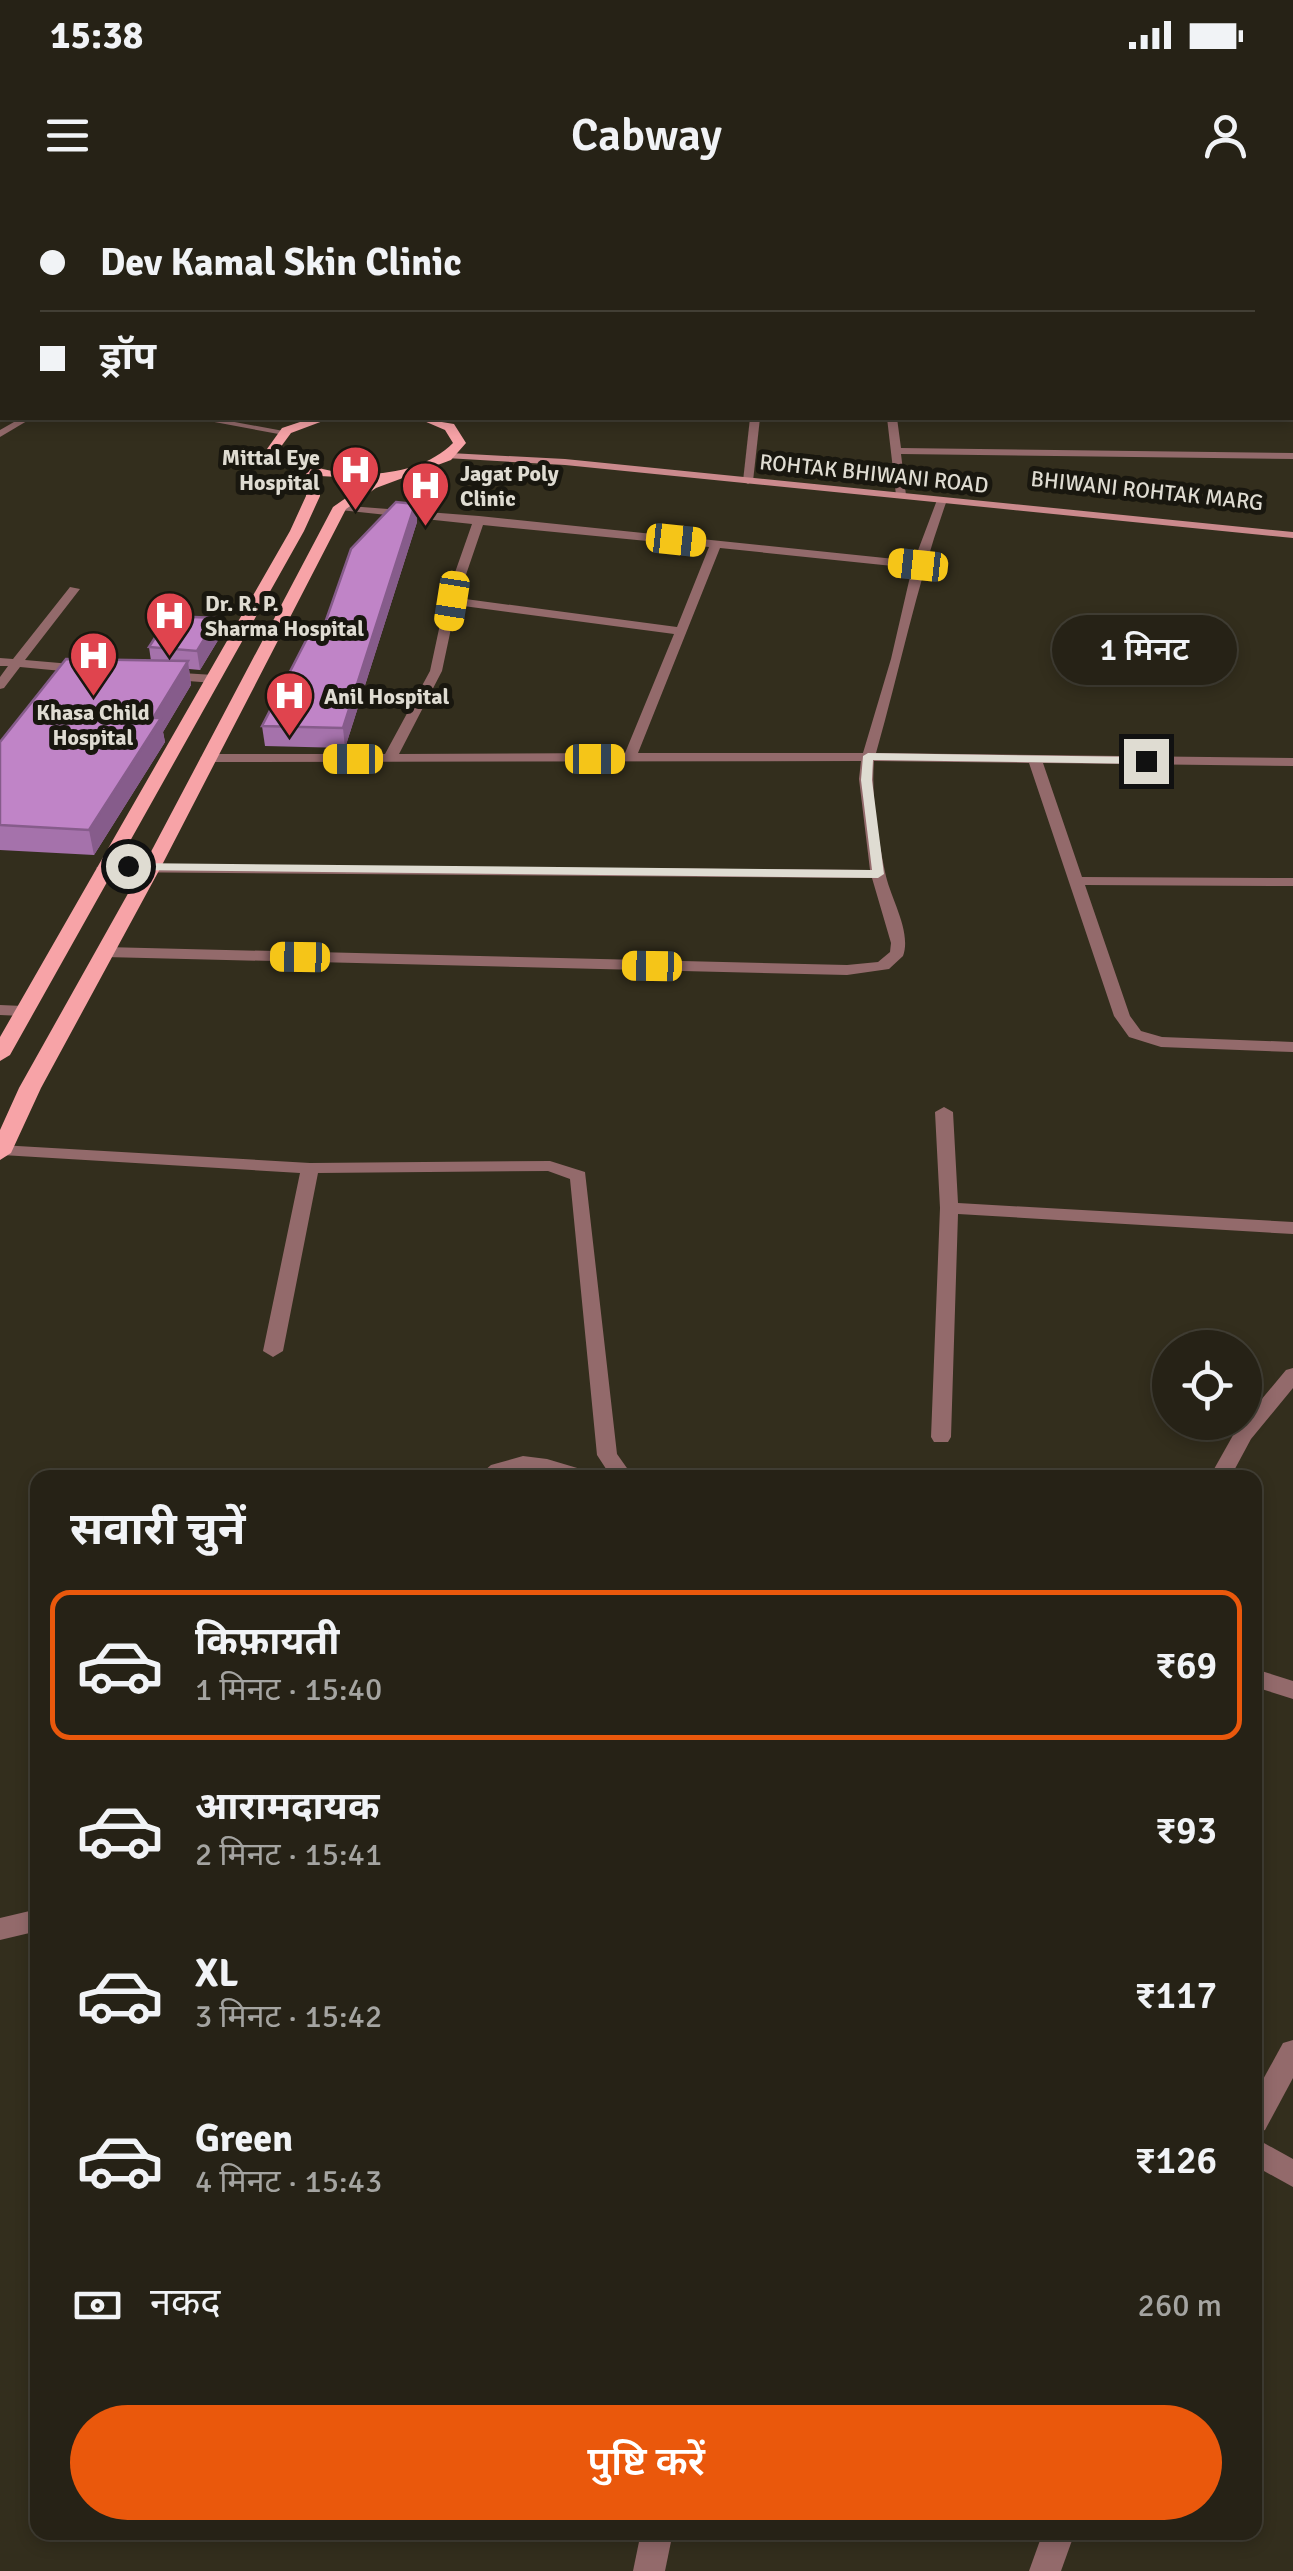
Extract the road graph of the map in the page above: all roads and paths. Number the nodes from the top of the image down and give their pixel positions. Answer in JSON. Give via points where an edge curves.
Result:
{"nodes":[{"id":1,"x":24,"y":420,"type":"edge"},
{"id":2,"x":210,"y":420,"type":"edge"},
{"id":3,"x":318,"y":420,"type":"edge"},
{"id":4,"x":429,"y":420,"type":"edge"},
{"id":5,"x":755,"y":420,"type":"edge"},
{"id":6,"x":892,"y":420,"type":"edge"},
{"id":7,"x":284,"y":432,"type":"junction"},
{"id":8,"x":0,"y":434,"type":"edge"},
{"id":9,"x":460,"y":443,"type":"junction"},
{"id":10,"x":898,"y":452,"type":"junction"},
{"id":11,"x":450,"y":456,"type":"junction"},
{"id":12,"x":1293,"y":456,"type":"edge"},
{"id":13,"x":313,"y":472,"type":"junction"},
{"id":14,"x":402,"y":472,"type":"junction"},
{"id":15,"x":748,"y":475,"type":"junction"},
{"id":16,"x":901,"y":490,"type":"junction"},
{"id":17,"x":942,"y":500,"type":"junction"},
{"id":18,"x":340,"y":507,"type":"junction"},
{"id":19,"x":479,"y":519,"type":"junction"},
{"id":20,"x":1293,"y":525,"type":"edge"},
{"id":21,"x":1293,"y":535,"type":"edge"},
{"id":22,"x":716,"y":544,"type":"junction"},
{"id":23,"x":918,"y":565,"type":"junction"},
{"id":24,"x":74,"y":589,"type":"dead end"},
{"id":25,"x":452,"y":601,"type":"junction"},
{"id":26,"x":682,"y":632,"type":"junction"},
{"id":27,"x":7,"y":663,"type":"edge"},
{"id":28,"x":90,"y":670,"type":"edge"},
{"id":29,"x":146,"y":674,"type":"edge"},
{"id":30,"x":214,"y":679,"type":"junction"},
{"id":31,"x":0,"y":685,"type":"edge"},
{"id":32,"x":868,"y":756,"type":"junction"},
{"id":33,"x":207,"y":758,"type":"junction"},
{"id":34,"x":389,"y":759,"type":"junction"},
{"id":35,"x":629,"y":759,"type":"junction"},
{"id":36,"x":1036,"y":760,"type":"junction"},
{"id":37,"x":1293,"y":762,"type":"edge"},
{"id":38,"x":152,"y":865,"type":"junction"},
{"id":39,"x":103,"y":868,"type":"junction"},
{"id":40,"x":878,"y":874,"type":"junction"},
{"id":41,"x":1079,"y":881,"type":"junction"},
{"id":42,"x":1293,"y":882,"type":"edge"},
{"id":43,"x":105,"y":952,"type":"junction"},
{"id":44,"x":0,"y":1010,"type":"edge"},
{"id":45,"x":24,"y":1011,"type":"junction"},
{"id":46,"x":1293,"y":1047,"type":"edge"},
{"id":47,"x":0,"y":1055,"type":"edge"},
{"id":48,"x":944,"y":1112,"type":"dead end"},
{"id":49,"x":1,"y":1152,"type":"edge"},
{"id":50,"x":310,"y":1168,"type":"junction"},
{"id":51,"x":949,"y":1208,"type":"junction"},
{"id":52,"x":1293,"y":1228,"type":"edge"},
{"id":53,"x":273,"y":1351,"type":"dead end"},
{"id":54,"x":1293,"y":1375,"type":"edge"},
{"id":55,"x":941,"y":1437,"type":"dead end"},
{"id":56,"x":496,"y":1470,"type":"edge"},
{"id":57,"x":554,"y":1470,"type":"edge"},
{"id":58,"x":618,"y":1470,"type":"edge"},
{"id":59,"x":1223,"y":1470,"type":"edge"},
{"id":60,"x":1262,"y":1680,"type":"edge"},
{"id":61,"x":1293,"y":1690,"type":"edge"},
{"id":62,"x":30,"y":1922,"type":"edge"},
{"id":63,"x":0,"y":1928,"type":"edge"},
{"id":64,"x":1293,"y":2052,"type":"edge"},
{"id":65,"x":1262,"y":2108,"type":"edge"},
{"id":66,"x":1262,"y":2155,"type":"edge"},
{"id":67,"x":1293,"y":2174,"type":"edge"},
{"id":68,"x":656,"y":2540,"type":"edge"},
{"id":69,"x":1056,"y":2540,"type":"edge"},
{"id":70,"x":650,"y":2571,"type":"edge"},
{"id":71,"x":1044,"y":2571,"type":"edge"}],
"edges":[{"from":1,"to":8,"type":"street"},
{"from":2,"to":7,"type":"street"},
{"from":3,"to":7,"type":"main road"},
{"from":4,"to":9,"type":"main road","via":[[450,427]]},
{"from":5,"to":15,"type":"street"},
{"from":6,"to":10,"type":"street"},
{"from":7,"to":13,"type":"main road","via":[[273,450]]},
{"from":9,"to":11,"type":"main road"},
{"from":9,"to":15,"type":"main road"},
{"from":10,"to":12,"type":"street"},
{"from":10,"to":16,"type":"street"},
{"from":11,"to":14,"type":"main road"},
{"from":11,"to":15,"type":"main road","name":"ROHTAK BHIWANI ROAD"},
{"from":13,"to":14,"type":"main road"},
{"from":13,"to":30,"type":"main road","via":[[313,496],[297,531]]},
{"from":14,"to":18,"type":"main road"},
{"from":15,"to":16,"type":"main road","name":"ROHTAK BHIWANI ROAD"},
{"from":16,"to":17,"type":"main road","name":"ROHTAK BHIWANI ROAD"},
{"from":16,"to":20,"type":"main road","name":"BHIWANI ROHTAK MARG"},
{"from":17,"to":21,"type":"main road","name":"ROHTAK BHIWANI ROAD"},
{"from":17,"to":23,"type":"street"},
{"from":18,"to":19,"type":"street"},
{"from":18,"to":33,"type":"main road"},
{"from":19,"to":22,"type":"street"},
{"from":19,"to":25,"type":"street"},
{"from":22,"to":23,"type":"street"},
{"from":22,"to":26,"type":"street"},
{"from":23,"to":32,"type":"street"},
{"from":24,"to":27,"type":"street"},
{"from":25,"to":26,"type":"street"},
{"from":25,"to":34,"type":"street","via":[[436,670]]},
{"from":26,"to":35,"type":"street"},
{"from":27,"to":28,"type":"street"},
{"from":27,"to":31,"type":"street"},
{"from":29,"to":30,"type":"street"},
{"from":30,"to":39,"type":"main road"},
{"from":32,"to":35,"type":"street"},
{"from":32,"to":36,"type":"street"},
{"from":32,"to":40,"type":"street"},
{"from":33,"to":34,"type":"street"},
{"from":33,"to":38,"type":"main road"},
{"from":34,"to":35,"type":"street"},
{"from":36,"to":37,"type":"street"},
{"from":36,"to":41,"type":"street"},
{"from":38,"to":39,"type":"street"},
{"from":38,"to":40,"type":"street"},
{"from":38,"to":43,"type":"main road"},
{"from":39,"to":45,"type":"main road"},
{"from":40,"to":43,"type":"street","via":[[899,942],[891,961],[874,968]]},
{"from":41,"to":42,"type":"street"},
{"from":41,"to":46,"type":"street","via":[[1112,994],[1136,1034],[1161,1042]]},
{"from":43,"to":49,"type":"main road"},
{"from":44,"to":45,"type":"street"},
{"from":45,"to":47,"type":"main road"},
{"from":48,"to":51,"type":"street"},
{"from":49,"to":50,"type":"street"},
{"from":50,"to":53,"type":"street"},
{"from":50,"to":58,"type":"street","via":[[550,1166],[580,1176],[607,1455]]},
{"from":51,"to":52,"type":"street"},
{"from":51,"to":55,"type":"street"},
{"from":54,"to":59,"type":"street"},
{"from":56,"to":57,"type":"street","via":[[522,1462]]},
{"from":60,"to":61,"type":"street"},
{"from":62,"to":63,"type":"street"},
{"from":64,"to":65,"type":"street"},
{"from":66,"to":67,"type":"street"},
{"from":68,"to":70,"type":"street"},
{"from":69,"to":71,"type":"street"}]}
